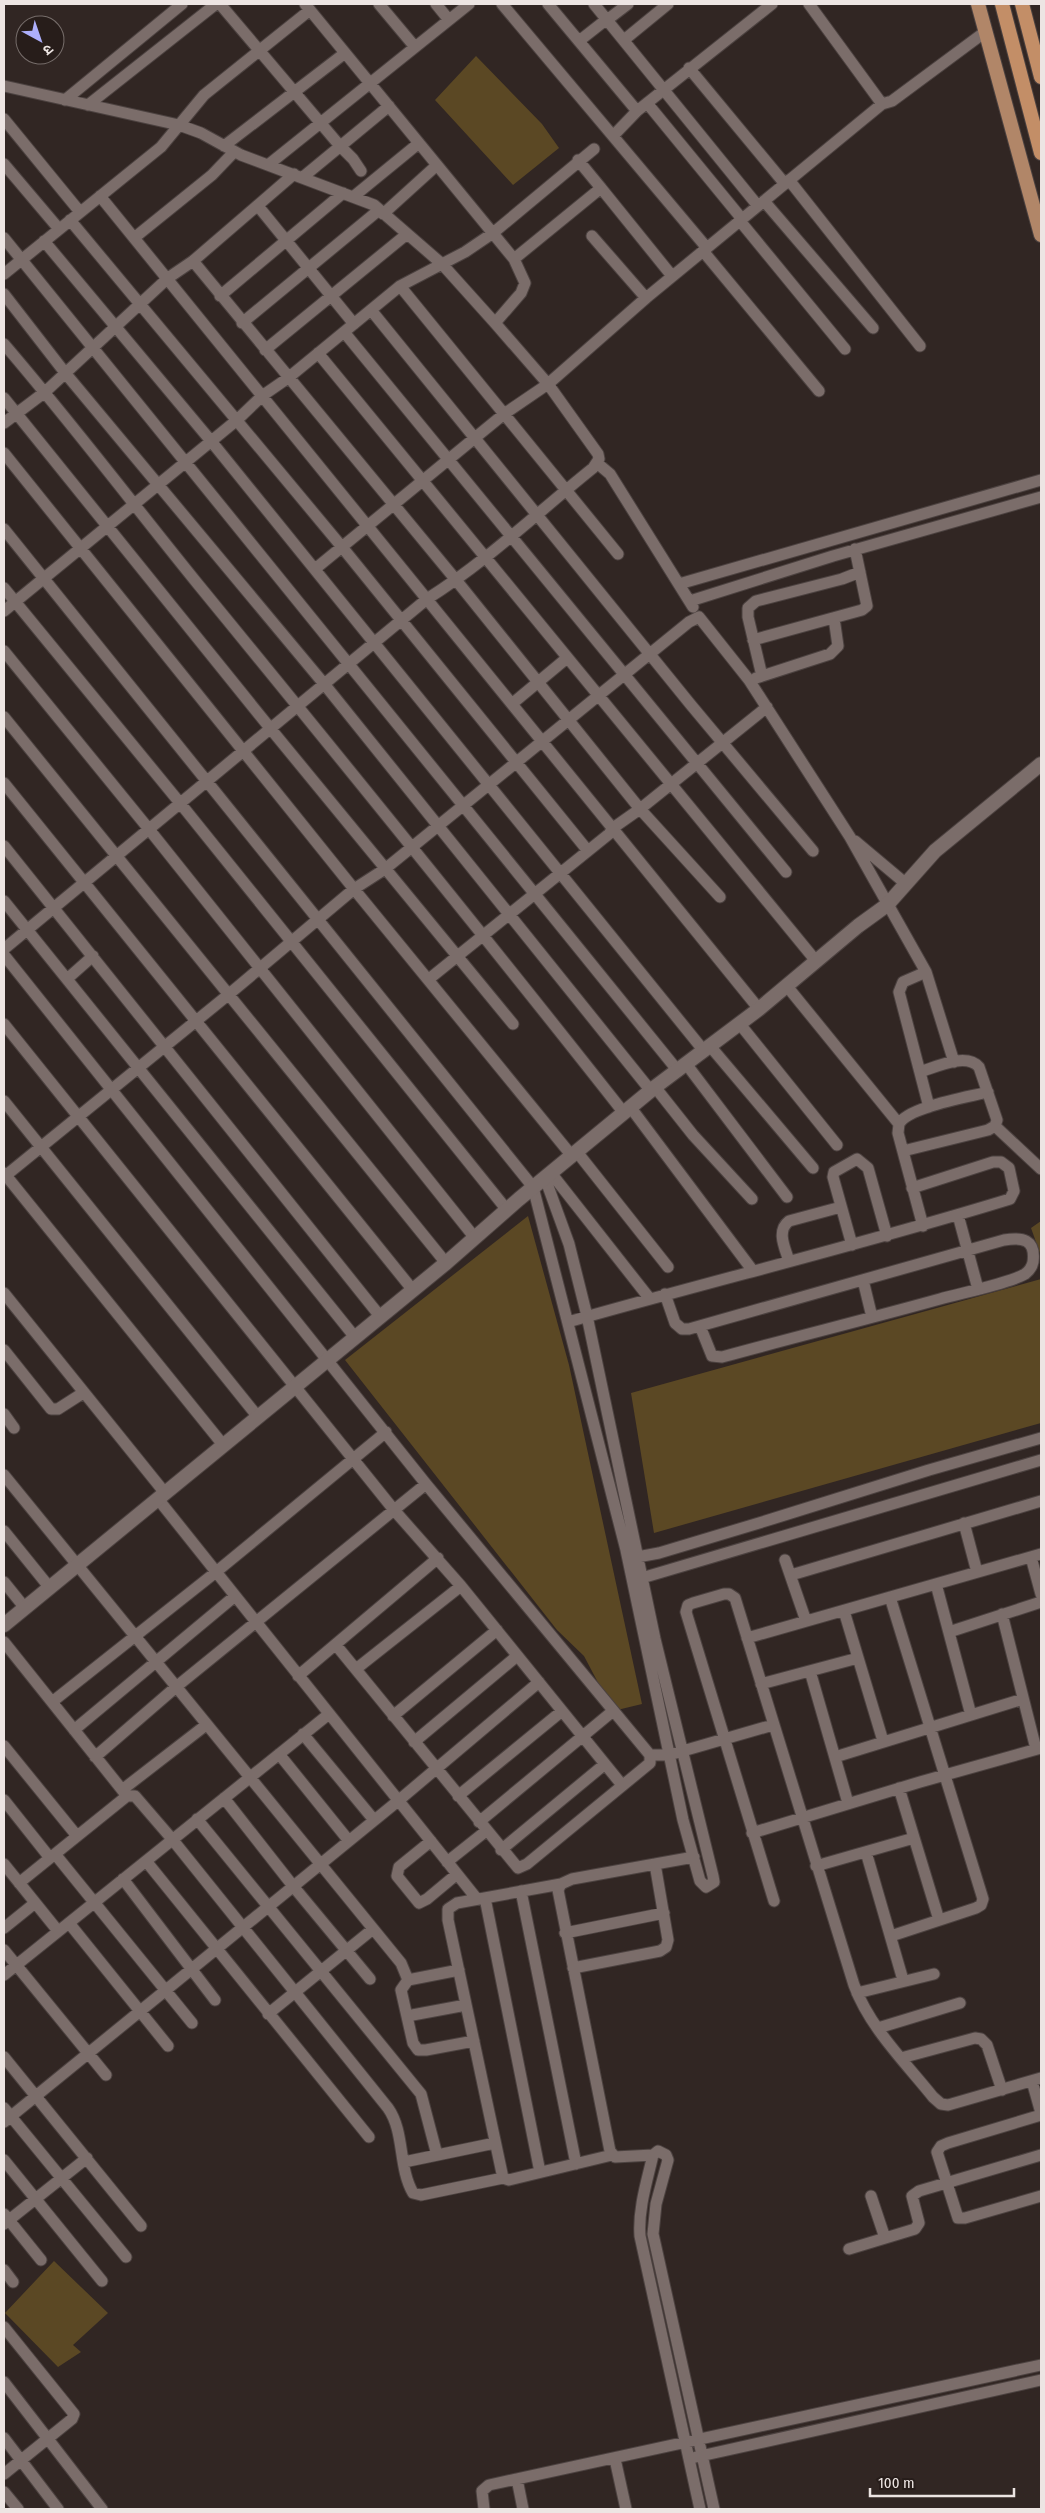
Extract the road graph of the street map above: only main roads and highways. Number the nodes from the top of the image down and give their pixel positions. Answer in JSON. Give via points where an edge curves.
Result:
{"nodes":[{"id":1,"x":978,"y":4,"type":"edge"},
{"id":2,"x":1002,"y":4,"type":"edge"},
{"id":3,"x":1022,"y":4,"type":"edge"},
{"id":4,"x":1041,"y":77,"type":"edge"},
{"id":5,"x":1041,"y":153,"type":"edge"},
{"id":6,"x":1041,"y":235,"type":"edge"}],
"edges":[{"from":1,"to":6,"type":"main road"},
{"from":2,"to":5,"type":"highway"},
{"from":3,"to":4,"type":"highway"}]}
